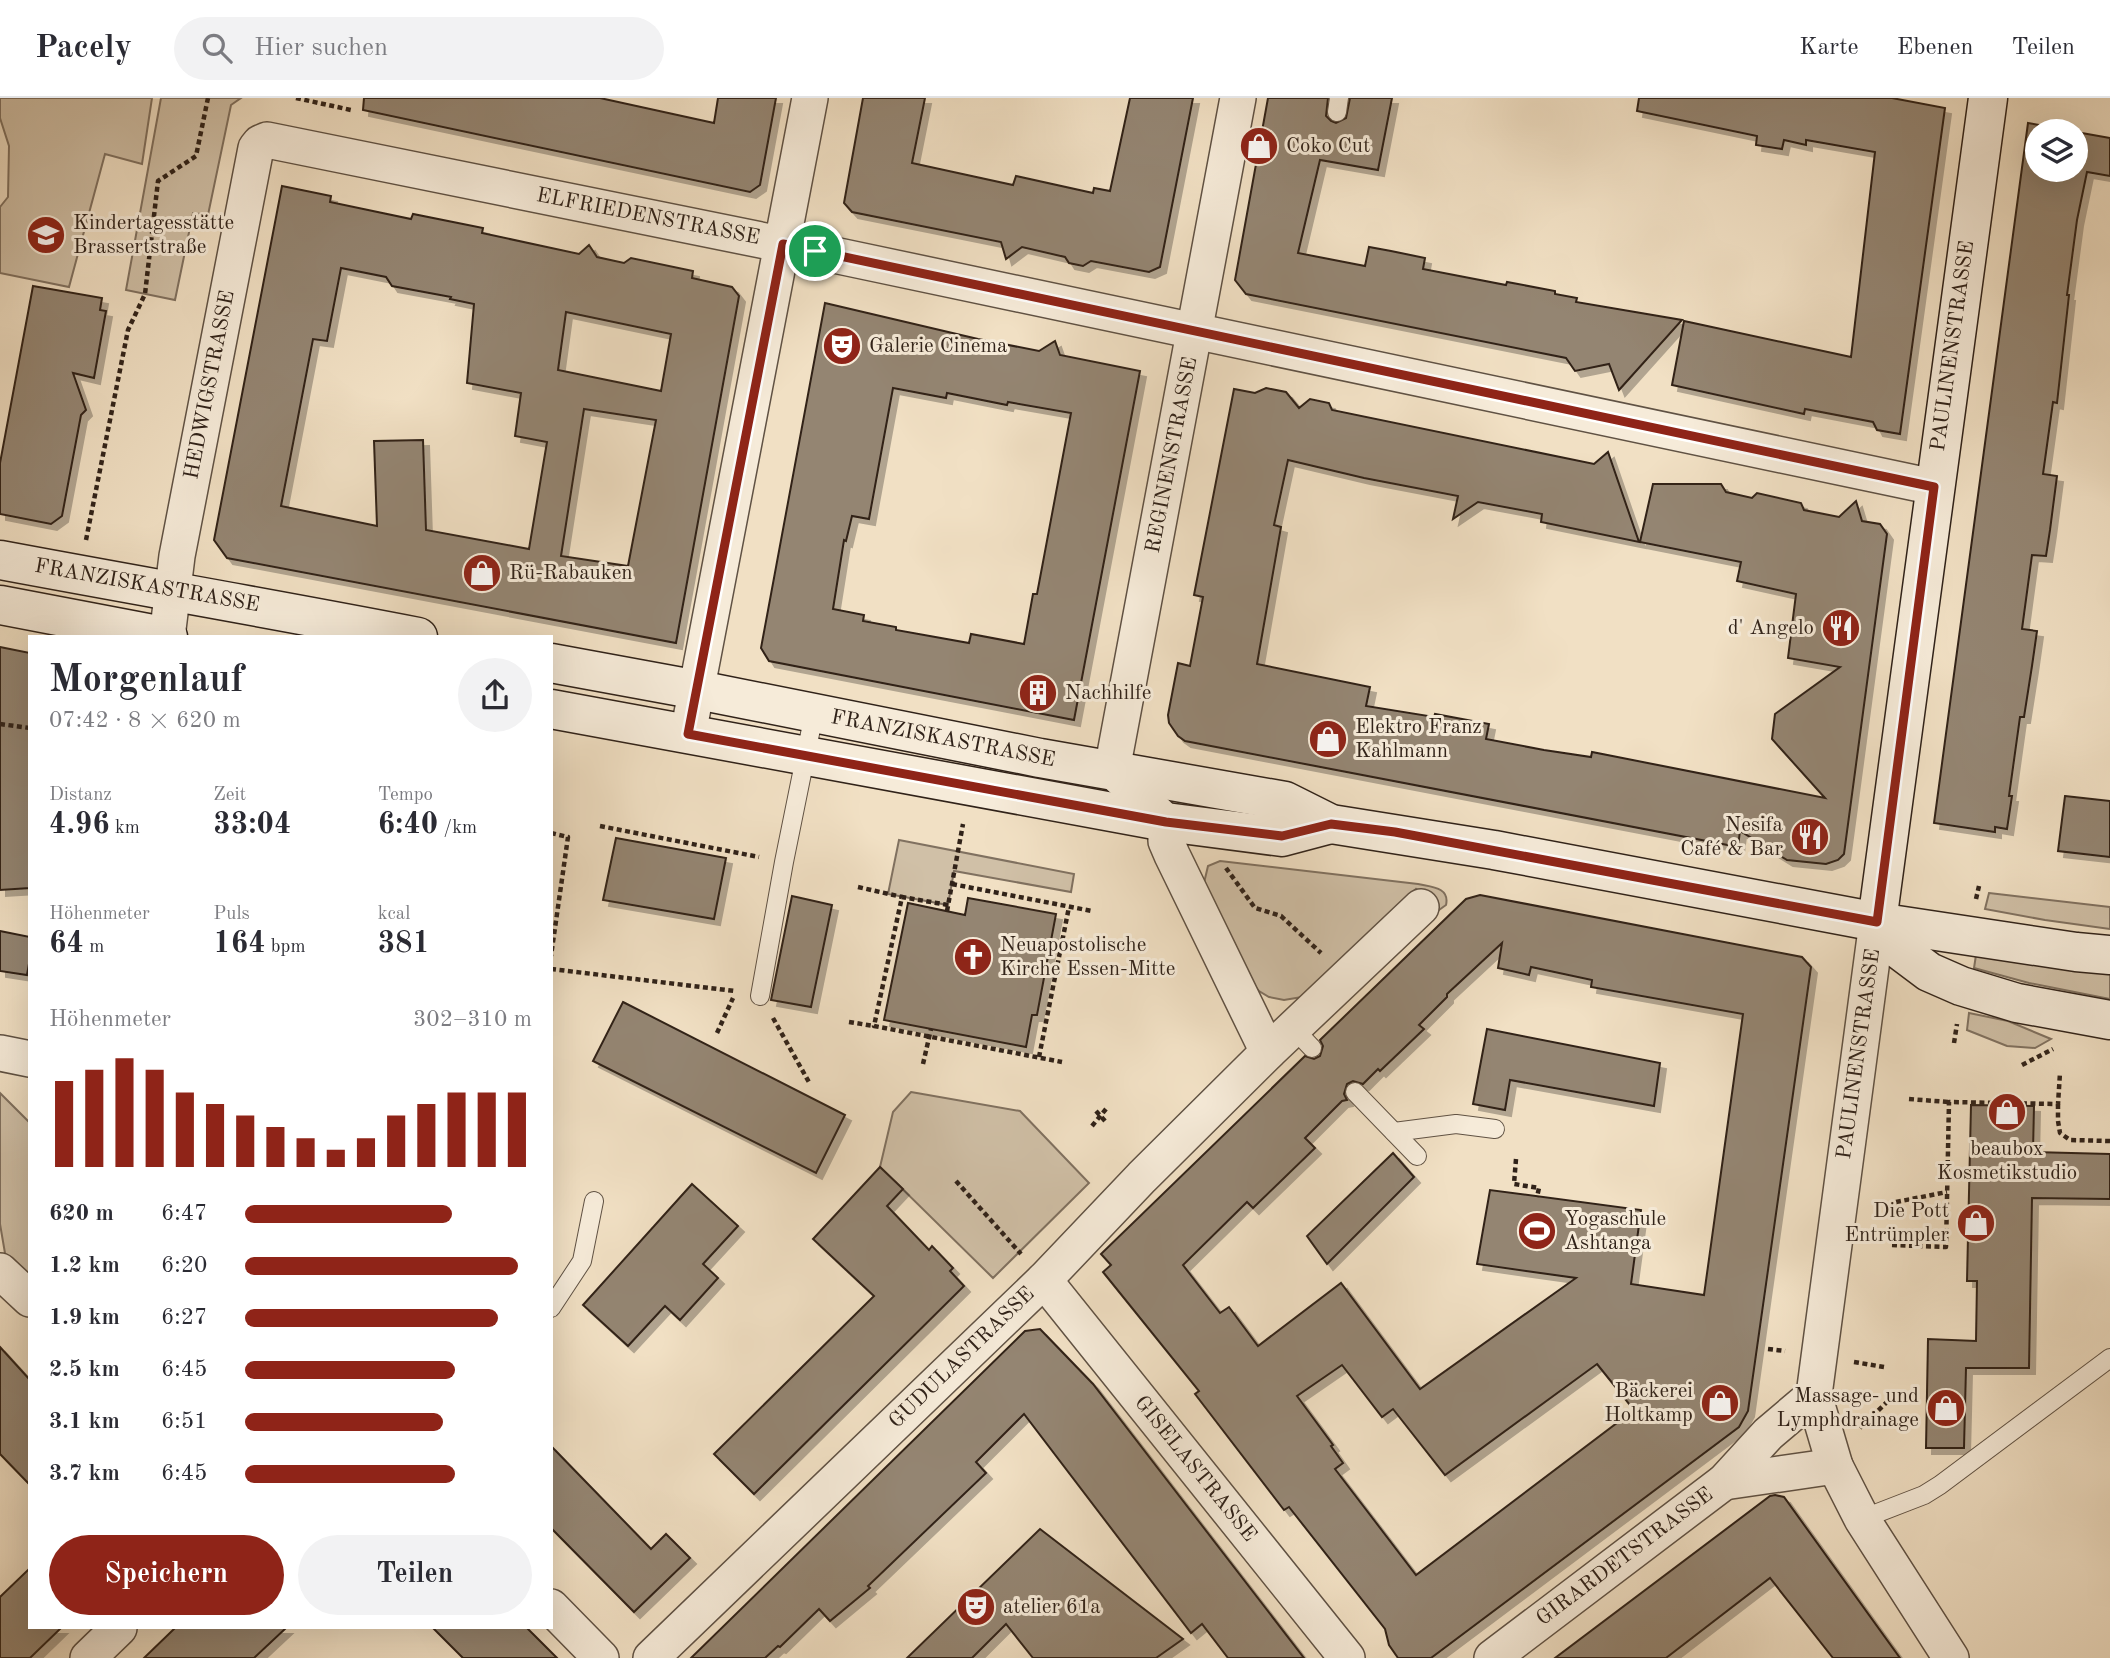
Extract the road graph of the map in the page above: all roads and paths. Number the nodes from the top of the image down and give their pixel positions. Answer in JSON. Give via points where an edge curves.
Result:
{"nodes":[{"id":1,"x":208,"y":98,"type":"edge"},
{"id":2,"x":296,"y":98,"type":"edge"},
{"id":3,"x":810,"y":98,"type":"edge"},
{"id":4,"x":1238,"y":98,"type":"edge"},
{"id":5,"x":1988,"y":98,"type":"edge"},
{"id":6,"x":351,"y":110,"type":"dead end"},
{"id":7,"x":267,"y":140,"type":"joint"},
{"id":8,"x":783,"y":244,"type":"junction"},
{"id":9,"x":1196,"y":331,"type":"junction"},
{"id":10,"x":1934,"y":487,"type":"junction"},
{"id":11,"x":86,"y":540,"type":"dead end"},
{"id":12,"x":0,"y":560,"type":"edge"},
{"id":13,"x":173,"y":593,"type":"junction"},
{"id":14,"x":0,"y":605,"type":"edge"},
{"id":15,"x":157,"y":635,"type":"edge"},
{"id":16,"x":167,"y":635,"type":"edge"},
{"id":17,"x":408,"y":635,"type":"edge"},
{"id":18,"x":553,"y":663,"type":"edge"},
{"id":19,"x":698,"y":690,"type":"junction"},
{"id":20,"x":553,"y":709,"type":"edge"},
{"id":21,"x":814,"y":714,"type":"junction"},
{"id":22,"x":0,"y":724,"type":"edge"},
{"id":23,"x":28,"y":728,"type":"edge"},
{"id":24,"x":688,"y":734,"type":"junction"},
{"id":25,"x":805,"y":756,"type":"junction"},
{"id":26,"x":1112,"y":770,"type":"junction"},
{"id":27,"x":1166,"y":822,"type":"junction"},
{"id":28,"x":964,"y":823,"type":"dead end"},
{"id":29,"x":1331,"y":824,"type":"junction"},
{"id":30,"x":600,"y":826,"type":"dead end"},
{"id":31,"x":553,"y":833,"type":"edge"},
{"id":32,"x":784,"y":862,"type":"junction"},
{"id":33,"x":1223,"y":864,"type":"dead end"},
{"id":34,"x":951,"y":884,"type":"junction"},
{"id":35,"x":858,"y":887,"type":"dead end"},
{"id":36,"x":902,"y":897,"type":"junction"},
{"id":37,"x":1069,"y":907,"type":"junction"},
{"id":38,"x":1421,"y":907,"type":"dead end"},
{"id":39,"x":1092,"y":911,"type":"dead end"},
{"id":40,"x":1877,"y":922,"type":"junction"},
{"id":41,"x":553,"y":943,"type":"edge"},
{"id":42,"x":2110,"y":955,"type":"edge"},
{"id":43,"x":553,"y":969,"type":"edge"},
{"id":44,"x":1347,"y":977,"type":"junction"},
{"id":45,"x":760,"y":996,"type":"joint"},
{"id":46,"x":1958,"y":1012,"type":"dead end"},
{"id":47,"x":2110,"y":1020,"type":"edge"},
{"id":48,"x":849,"y":1022,"type":"dead end"},
{"id":49,"x":874,"y":1026,"type":"junction"},
{"id":50,"x":930,"y":1029,"type":"dead end"},
{"id":51,"x":717,"y":1033,"type":"dead end"},
{"id":52,"x":928,"y":1037,"type":"junction"},
{"id":53,"x":1291,"y":1043,"type":"junction"},
{"id":54,"x":1954,"y":1043,"type":"dead end"},
{"id":55,"x":0,"y":1053,"type":"edge"},
{"id":56,"x":1039,"y":1057,"type":"junction"},
{"id":57,"x":28,"y":1059,"type":"edge"},
{"id":58,"x":1062,"y":1062,"type":"dead end"},
{"id":59,"x":923,"y":1064,"type":"dead end"},
{"id":60,"x":2060,"y":1073,"type":"dead end"},
{"id":61,"x":810,"y":1084,"type":"dead end"},
{"id":62,"x":1355,"y":1092,"type":"dead end"},
{"id":63,"x":1909,"y":1099,"type":"dead end"},
{"id":64,"x":1949,"y":1102,"type":"junction"},
{"id":65,"x":2058,"y":1104,"type":"junction"},
{"id":66,"x":1106,"y":1109,"type":"dead end"},
{"id":67,"x":1098,"y":1114,"type":"junction"},
{"id":68,"x":1105,"y":1121,"type":"dead end"},
{"id":69,"x":1092,"y":1126,"type":"dead end"},
{"id":70,"x":1495,"y":1129,"type":"dead end"},
{"id":71,"x":1394,"y":1132,"type":"junction"},
{"id":72,"x":2110,"y":1141,"type":"edge"},
{"id":73,"x":1418,"y":1156,"type":"dead end"},
{"id":74,"x":1516,"y":1158,"type":"dead end"},
{"id":75,"x":956,"y":1181,"type":"dead end"},
{"id":76,"x":1947,"y":1192,"type":"junction"},
{"id":77,"x":1537,"y":1197,"type":"dead end"},
{"id":78,"x":594,"y":1201,"type":"dead end"},
{"id":79,"x":1896,"y":1202,"type":"dead end"},
{"id":80,"x":1892,"y":1245,"type":"dead end"},
{"id":81,"x":0,"y":1270,"type":"edge"},
{"id":82,"x":1035,"y":1270,"type":"junction"},
{"id":83,"x":28,"y":1297,"type":"edge"},
{"id":84,"x":553,"y":1305,"type":"edge"},
{"id":85,"x":1768,"y":1349,"type":"dead end"},
{"id":86,"x":1789,"y":1352,"type":"dead end"},
{"id":87,"x":2110,"y":1358,"type":"edge"},
{"id":88,"x":1852,"y":1362,"type":"dead end"},
{"id":89,"x":1884,"y":1367,"type":"dead end"},
{"id":90,"x":1814,"y":1395,"type":"junction"},
{"id":91,"x":1835,"y":1466,"type":"junction"},
{"id":92,"x":1724,"y":1482,"type":"junction"},
{"id":93,"x":1862,"y":1519,"type":"junction"},
{"id":94,"x":553,"y":1609,"type":"edge"},
{"id":95,"x":118,"y":1629,"type":"edge"},
{"id":96,"x":88,"y":1658,"type":"edge"},
{"id":97,"x":601,"y":1658,"type":"edge"},
{"id":98,"x":651,"y":1658,"type":"edge"},
{"id":99,"x":1347,"y":1658,"type":"edge"},
{"id":100,"x":1492,"y":1658,"type":"edge"},
{"id":101,"x":1951,"y":1658,"type":"edge"}],
"edges":[{"from":1,"to":11,"type":"path","via":[[196,156],[158,181],[145,295],[128,330]]},
{"from":2,"to":6,"type":"path"},
{"from":3,"to":8,"type":"street"},
{"from":4,"to":9,"type":"street","name":"REGINENSTRASSE"},
{"from":5,"to":10,"type":"main road","name":"PAULINENSTRASSE"},
{"from":7,"to":8,"type":"street","name":"ELFRIEDENSTRASSE"},
{"from":7,"to":13,"type":"street","name":"HEDWIGSTRASSE","via":[[256,148]]},
{"from":8,"to":9,"type":"street","name":"ELFRIEDENSTRASSE"},
{"from":8,"to":19,"type":"street"},
{"from":9,"to":10,"type":"street","name":"ELFRIEDENSTRASSE"},
{"from":9,"to":26,"type":"street","name":"REGINENSTRASSE"},
{"from":10,"to":40,"type":"main road","name":"PAULINENSTRASSE"},
{"from":12,"to":13,"type":"main road","name":"FRANZISKASTRASSE"},
{"from":13,"to":16,"type":"street","name":"HEDWIGSTRASSE"},
{"from":13,"to":17,"type":"main road","name":"FRANZISKASTRASSE"},
{"from":14,"to":15,"type":"main road"},
{"from":18,"to":19,"type":"main road","name":"FRANZISKASTRASSE"},
{"from":19,"to":21,"type":"main road","name":"FRANZISKASTRASSE"},
{"from":19,"to":24,"type":"street"},
{"from":20,"to":24,"type":"main road","name":"FRANZISKASTRASSE"},
{"from":21,"to":25,"type":"lane"},
{"from":21,"to":26,"type":"main road","name":"FRANZISKASTRASSE"},
{"from":22,"to":23,"type":"path"},
{"from":24,"to":25,"type":"main road","name":"FRANZISKASTRASSE"},
{"from":25,"to":27,"type":"main road","name":"FRANZISKASTRASSE"},
{"from":25,"to":32,"type":"lane"},
{"from":26,"to":27,"type":"street"},
{"from":26,"to":29,"type":"main road","name":"FRANZISKASTRASSE","via":[[1286,801]]},
{"from":27,"to":29,"type":"main road","name":"FRANZISKASTRASSE","via":[[1282,836]]},
{"from":27,"to":53,"type":"street","via":[[1172,855]]},
{"from":28,"to":34,"type":"path"},
{"from":29,"to":40,"type":"main road","name":"FRANZISKASTRASSE"},
{"from":30,"to":32,"type":"path"},
{"from":31,"to":41,"type":"path","via":[[569,836]]},
{"from":32,"to":45,"type":"lane"},
{"from":33,"to":44,"type":"path","via":[[1255,908],[1281,916]]},
{"from":34,"to":36,"type":"path","via":[[947,908]]},
{"from":34,"to":37,"type":"path"},
{"from":35,"to":36,"type":"path"},
{"from":36,"to":49,"type":"path"},
{"from":37,"to":39,"type":"path"},
{"from":37,"to":56,"type":"path"},
{"from":38,"to":44,"type":"street","name":"GUDULASTRASSE"},
{"from":40,"to":42,"type":"main road","name":"FRANZISKASTRASSE"},
{"from":40,"to":47,"type":"main road","via":[[1894,945],[1929,972],[1961,986],[2017,1003]]},
{"from":40,"to":90,"type":"street","name":"PAULINENSTRASSE"},
{"from":43,"to":51,"type":"path","via":[[736,991]]},
{"from":44,"to":53,"type":"street","name":"GUDULASTRASSE"},
{"from":45,"to":61,"type":"path"},
{"from":46,"to":54,"type":"path"},
{"from":48,"to":49,"type":"path"},
{"from":49,"to":52,"type":"path"},
{"from":50,"to":52,"type":"path"},
{"from":52,"to":56,"type":"path"},
{"from":52,"to":59,"type":"path"},
{"from":53,"to":82,"type":"street","name":"GUDULASTRASSE"},
{"from":55,"to":57,"type":"street"},
{"from":56,"to":58,"type":"path"},
{"from":60,"to":65,"type":"path"},
{"from":62,"to":71,"type":"lane"},
{"from":63,"to":64,"type":"path"},
{"from":64,"to":65,"type":"path"},
{"from":64,"to":76,"type":"path"},
{"from":65,"to":72,"type":"path","via":[[2060,1133],[2070,1140]]},
{"from":66,"to":67,"type":"path"},
{"from":67,"to":68,"type":"path"},
{"from":67,"to":69,"type":"path"},
{"from":70,"to":71,"type":"lane","via":[[1456,1124]]},
{"from":71,"to":73,"type":"lane"},
{"from":74,"to":77,"type":"path","via":[[1514,1184],[1539,1188]]},
{"from":75,"to":82,"type":"path"},
{"from":76,"to":79,"type":"path"},
{"from":76,"to":80,"type":"path","via":[[1946,1247]]},
{"from":78,"to":84,"type":"lane","via":[[582,1261]]},
{"from":81,"to":83,"type":"street"},
{"from":82,"to":98,"type":"street","name":"GUDULASTRASSE"},
{"from":82,"to":99,"type":"street","name":"GISELASTRASSE"},
{"from":85,"to":86,"type":"path"},
{"from":87,"to":93,"type":"lane","via":[[1940,1485]]},
{"from":88,"to":89,"type":"path"},
{"from":90,"to":91,"type":"street","name":"PAULINENSTRASSE"},
{"from":90,"to":92,"type":"street","name":"GIRARDETSTRASSE","via":[[1768,1434]]},
{"from":91,"to":92,"type":"street","name":"GIRARDETSTRASSE"},
{"from":91,"to":93,"type":"street","name":"PAULINENSTRASSE"},
{"from":92,"to":100,"type":"street","name":"GIRARDETSTRASSE"},
{"from":93,"to":101,"type":"street","name":"PAULINENSTRASSE"},
{"from":94,"to":97,"type":"street"},
{"from":95,"to":96,"type":"street"}]}
